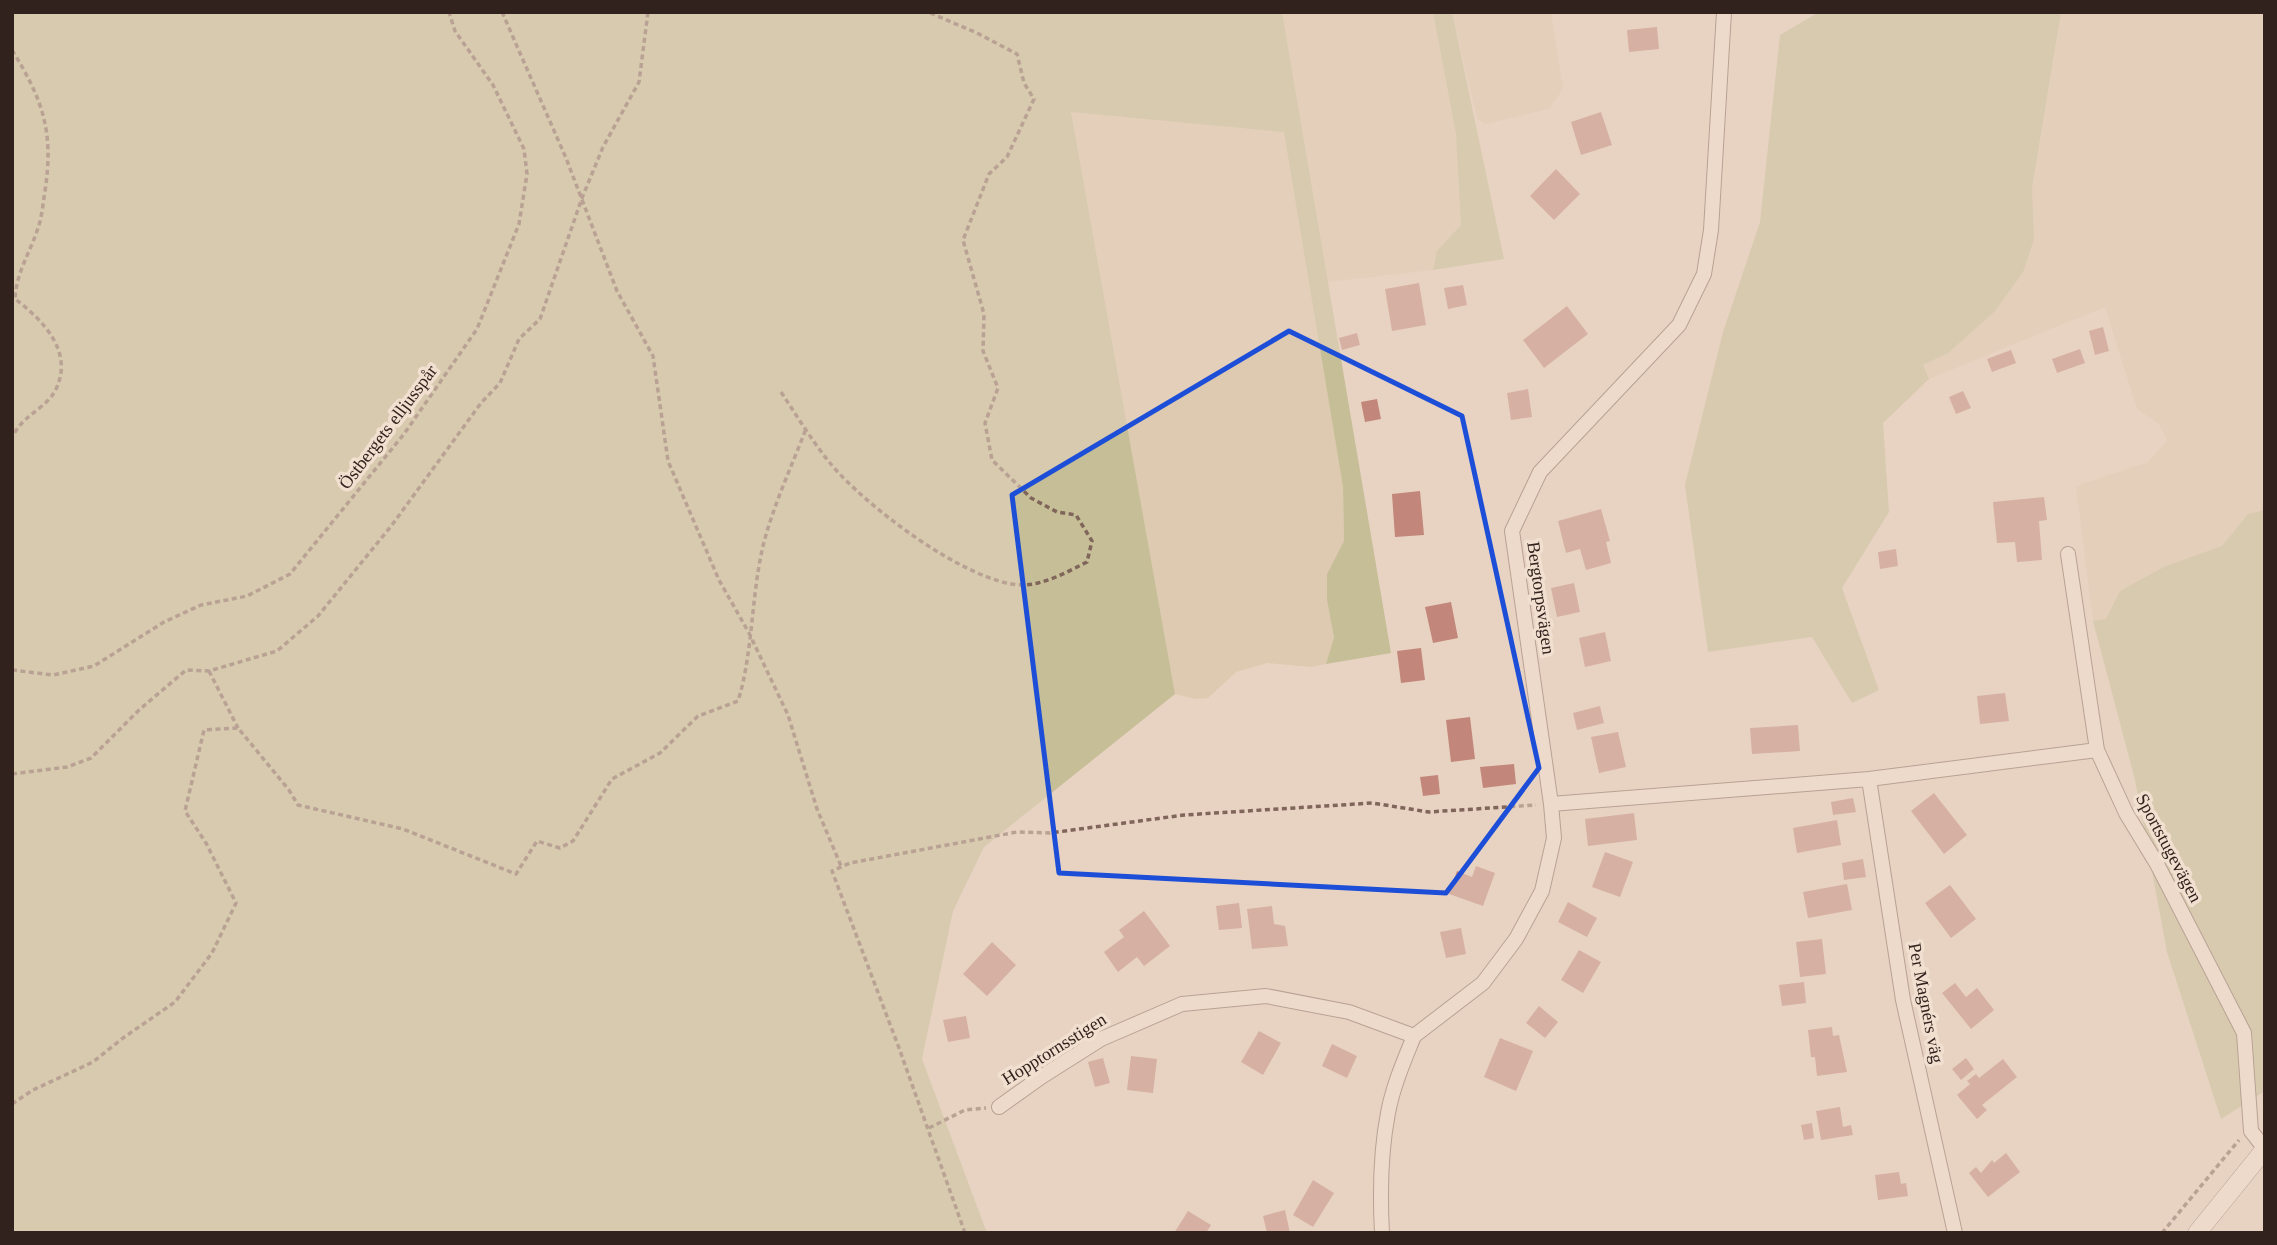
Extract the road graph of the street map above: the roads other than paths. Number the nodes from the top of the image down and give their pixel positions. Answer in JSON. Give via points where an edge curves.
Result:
{"nodes":[{"id":1,"x":1724,"y":12,"type":"edge"},
{"id":2,"x":2068,"y":554,"type":"dead end"},
{"id":3,"x":2097,"y":750,"type":"junction"},
{"id":4,"x":1869,"y":779,"type":"junction"},
{"id":5,"x":1551,"y":804,"type":"junction"},
{"id":6,"x":1414,"y":1035,"type":"junction"},
{"id":7,"x":999,"y":1107,"type":"road end"},
{"id":8,"x":2265,"y":1149,"type":"edge"},
{"id":9,"x":1382,"y":1233,"type":"edge"},
{"id":10,"x":1955,"y":1233,"type":"edge"},
{"id":11,"x":2197,"y":1233,"type":"edge"}],
"edges":[{"from":1,"to":5,"type":"street","name":"Bergtorpsvägen","via":[[1711,230],[1704,274],[1679,325],[1540,472],[1512,531]]},
{"from":2,"to":3,"type":"street","name":"Sportstugevägen"},
{"from":3,"to":4,"type":"street"},
{"from":3,"to":8,"type":"street","name":"Sportstugevägen","via":[[2244,1033],[2251,1130]]},
{"from":4,"to":5,"type":"street"},
{"from":4,"to":10,"type":"street","name":"Per Magnérs väg","via":[[1903,1000]]},
{"from":5,"to":6,"type":"street","name":"Bergtorpsvägen","via":[[1553,838],[1542,891],[1516,939],[1483,983]]},
{"from":6,"to":7,"type":"street","name":"Hopptornsstigen","via":[[1349,1012],[1266,996],[1182,1004],[1101,1039]]},
{"from":6,"to":9,"type":"street","via":[[1388,1113]]},
{"from":8,"to":11,"type":"street"}]}
